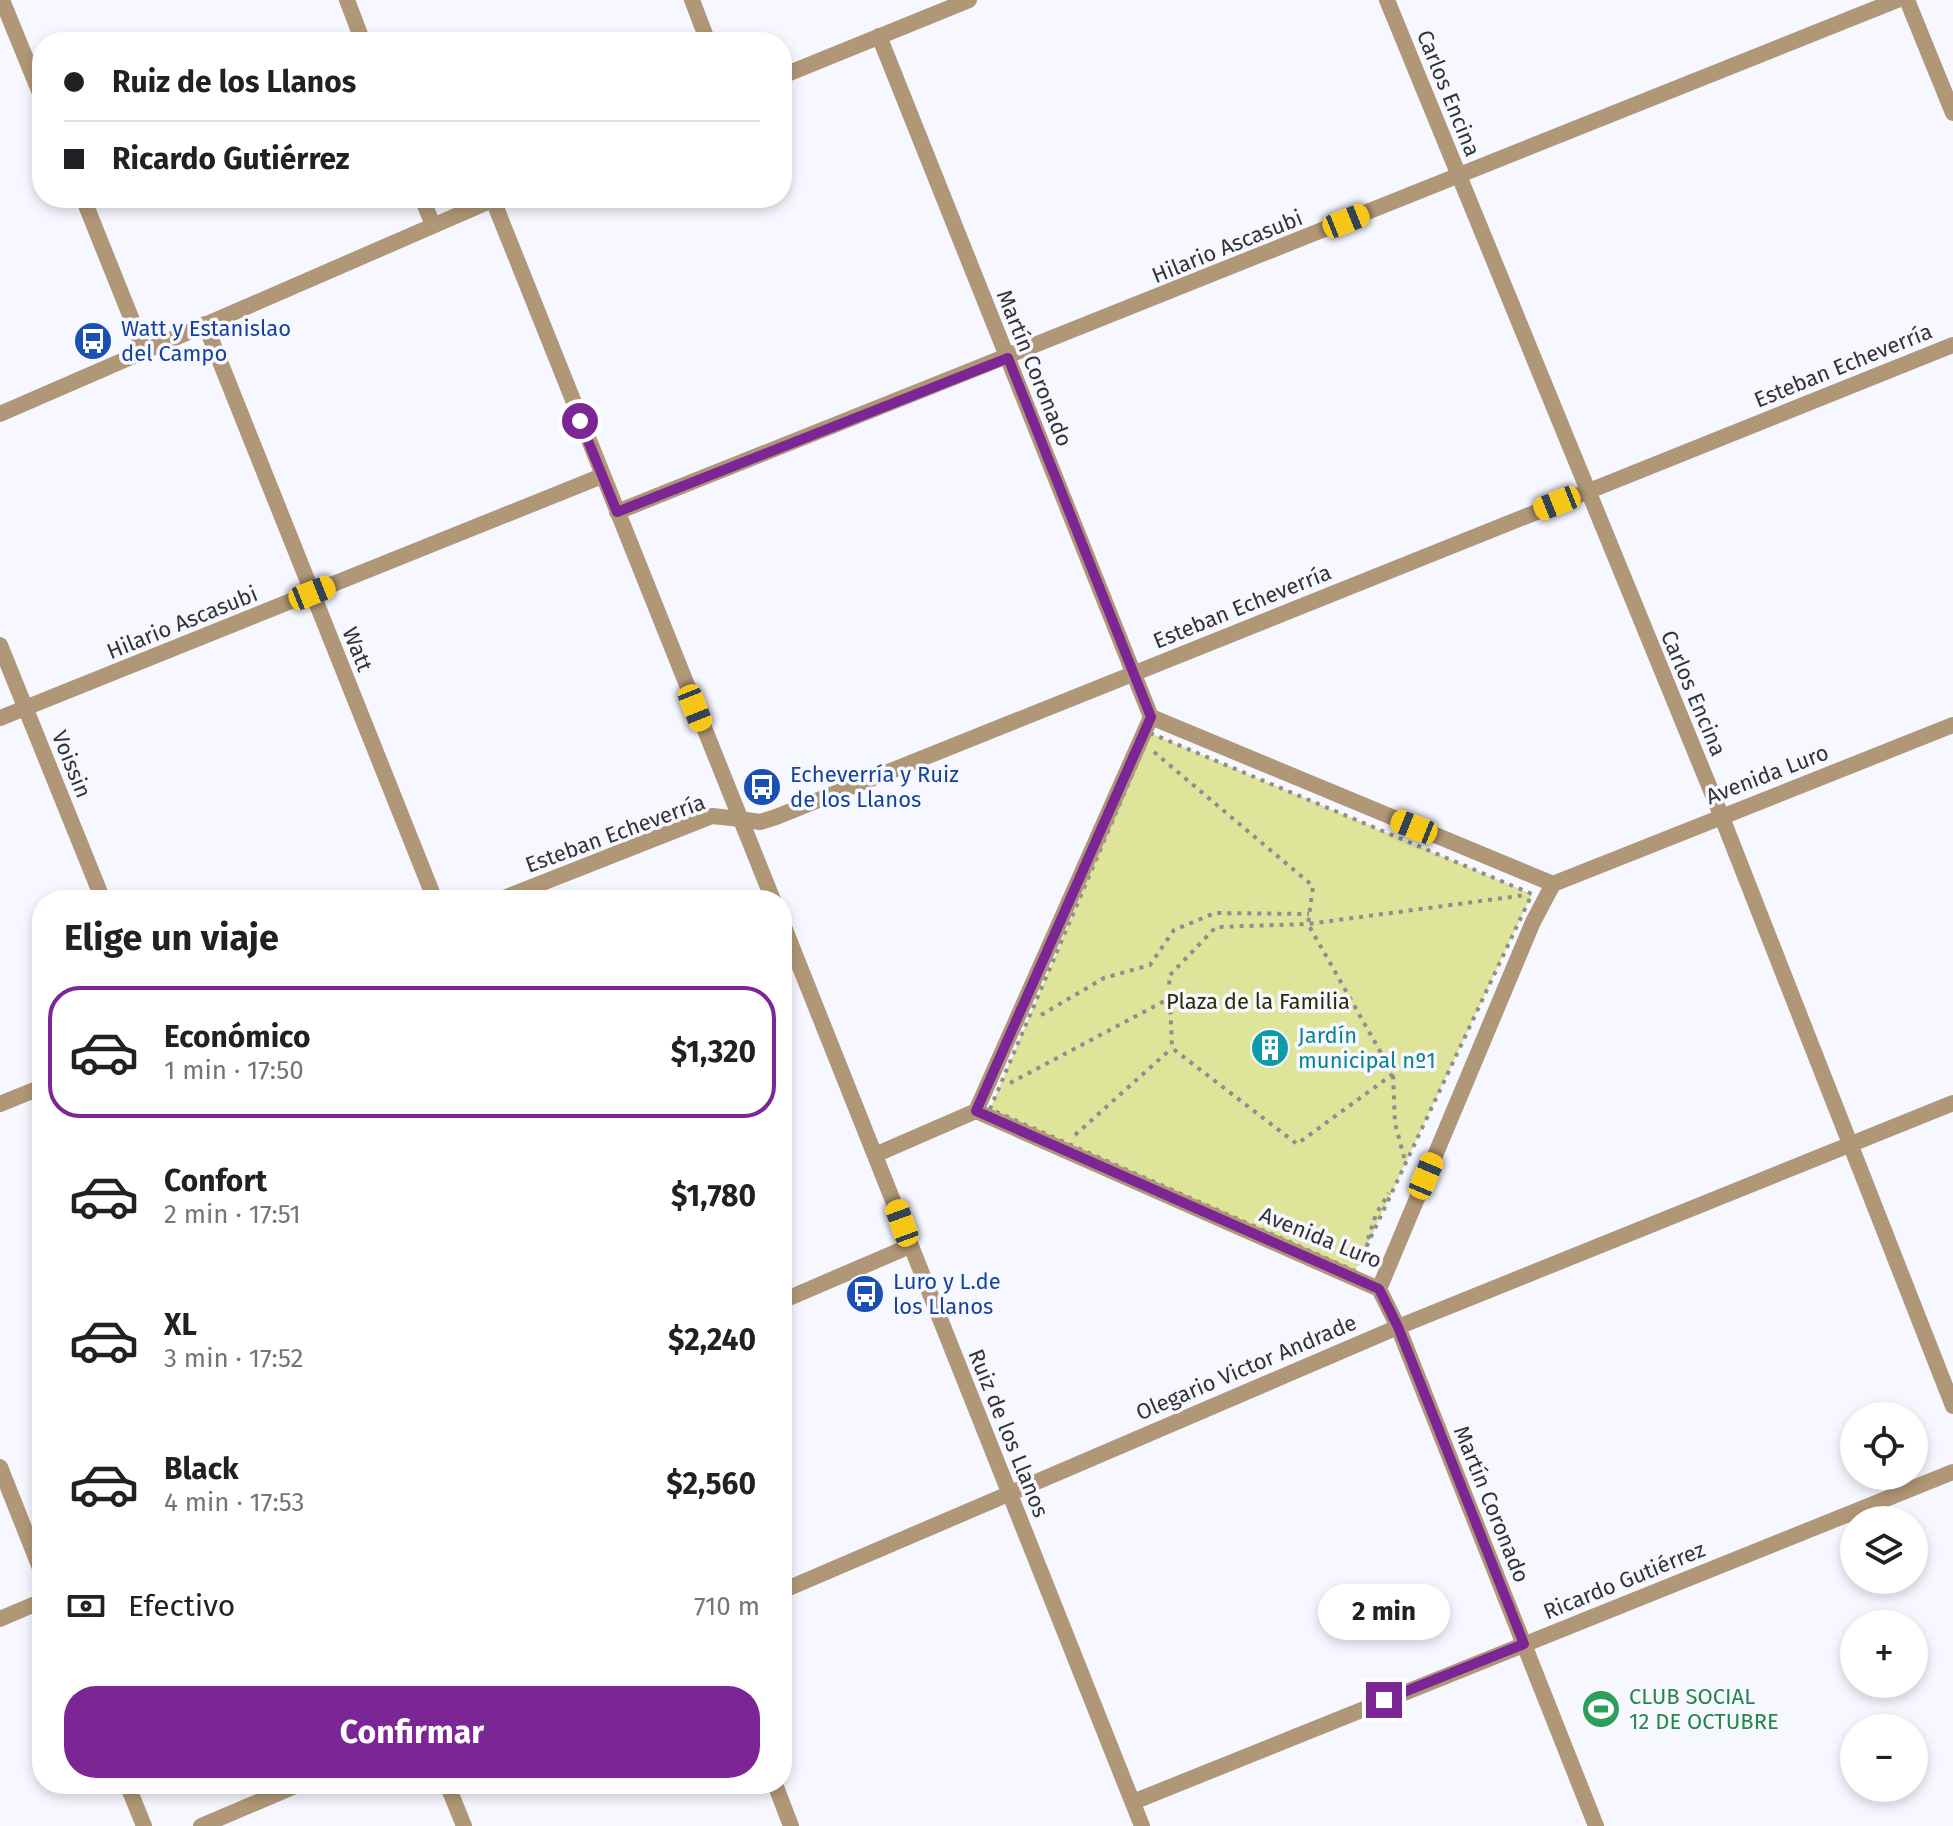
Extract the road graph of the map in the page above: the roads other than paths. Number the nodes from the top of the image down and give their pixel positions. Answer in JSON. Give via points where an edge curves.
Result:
{"nodes":[{"id":1,"x":2,"y":0,"type":"edge"},
{"id":2,"x":347,"y":0,"type":"edge"},
{"id":3,"x":692,"y":0,"type":"edge"},
{"id":4,"x":969,"y":0,"type":"edge"},
{"id":5,"x":1387,"y":0,"type":"edge"},
{"id":6,"x":1897,"y":0,"type":"edge"},
{"id":7,"x":1907,"y":0,"type":"edge"},
{"id":8,"x":359,"y":32,"type":"edge"},
{"id":9,"x":704,"y":32,"type":"edge"},
{"id":10,"x":879,"y":36,"type":"junction"},
{"id":11,"x":792,"y":72,"type":"edge"},
{"id":12,"x":32,"y":74,"type":"edge"},
{"id":13,"x":1953,"y":113,"type":"edge"},
{"id":14,"x":1459,"y":175,"type":"junction"},
{"id":15,"x":87,"y":208,"type":"edge"},
{"id":16,"x":426,"y":208,"type":"edge"},
{"id":17,"x":474,"y":208,"type":"edge"},
{"id":18,"x":498,"y":208,"type":"edge"},
{"id":19,"x":433,"y":225,"type":"junction"},
{"id":20,"x":205,"y":324,"type":"junction"},
{"id":21,"x":1953,"y":345,"type":"edge"},
{"id":22,"x":144,"y":350,"type":"junction"},
{"id":23,"x":1008,"y":358,"type":"junction"},
{"id":24,"x":0,"y":414,"type":"edge"},
{"id":25,"x":602,"y":476,"type":"junction"},
{"id":26,"x":1586,"y":492,"type":"junction"},
{"id":27,"x":617,"y":512,"type":"junction"},
{"id":28,"x":312,"y":593,"type":"junction"},
{"id":29,"x":0,"y":645,"type":"edge"},
{"id":30,"x":1133,"y":672,"type":"junction"},
{"id":31,"x":26,"y":708,"type":"junction"},
{"id":32,"x":1151,"y":717,"type":"junction"},
{"id":33,"x":0,"y":718,"type":"edge"},
{"id":34,"x":1953,"y":725,"type":"edge"},
{"id":35,"x":1721,"y":815,"type":"junction"},
{"id":36,"x":740,"y":819,"type":"junction"},
{"id":37,"x":1553,"y":884,"type":"junction"},
{"id":38,"x":99,"y":890,"type":"edge"},
{"id":39,"x":431,"y":890,"type":"edge"},
{"id":40,"x":524,"y":890,"type":"edge"},
{"id":41,"x":769,"y":890,"type":"edge"},
{"id":42,"x":792,"y":946,"type":"edge"},
{"id":43,"x":32,"y":1091,"type":"edge"},
{"id":44,"x":1953,"y":1103,"type":"edge"},
{"id":45,"x":0,"y":1104,"type":"edge"},
{"id":46,"x":976,"y":1111,"type":"junction"},
{"id":47,"x":1848,"y":1145,"type":"junction"},
{"id":48,"x":877,"y":1154,"type":"junction"},
{"id":49,"x":910,"y":1246,"type":"junction"},
{"id":50,"x":1379,"y":1289,"type":"junction"},
{"id":51,"x":792,"y":1297,"type":"edge"},
{"id":52,"x":1398,"y":1327,"type":"junction"},
{"id":53,"x":1953,"y":1406,"type":"edge"},
{"id":54,"x":0,"y":1467,"type":"edge"},
{"id":55,"x":1953,"y":1472,"type":"edge"},
{"id":56,"x":1010,"y":1492,"type":"junction"},
{"id":57,"x":32,"y":1548,"type":"edge"},
{"id":58,"x":792,"y":1587,"type":"edge"},
{"id":59,"x":32,"y":1605,"type":"edge"},
{"id":60,"x":0,"y":1619,"type":"edge"},
{"id":61,"x":1524,"y":1644,"type":"junction"},
{"id":62,"x":131,"y":1794,"type":"edge"},
{"id":63,"x":276,"y":1794,"type":"edge"},
{"id":64,"x":451,"y":1794,"type":"edge"},
{"id":65,"x":779,"y":1794,"type":"edge"},
{"id":66,"x":1133,"y":1802,"type":"junction"},
{"id":67,"x":144,"y":1826,"type":"edge"},
{"id":68,"x":201,"y":1826,"type":"edge"},
{"id":69,"x":464,"y":1826,"type":"edge"},
{"id":70,"x":791,"y":1826,"type":"edge"},
{"id":71,"x":1142,"y":1826,"type":"edge"},
{"id":72,"x":1596,"y":1826,"type":"edge"}],
"edges":[{"from":1,"to":12,"type":"street"},
{"from":2,"to":8,"type":"street"},
{"from":3,"to":9,"type":"street"},
{"from":4,"to":10,"type":"street"},
{"from":5,"to":14,"type":"street","name":"Carlos Encina"},
{"from":6,"to":14,"type":"street","name":"Hilario Ascasubi"},
{"from":7,"to":13,"type":"street"},
{"from":10,"to":11,"type":"street"},
{"from":10,"to":23,"type":"street","name":"Martín Coronado"},
{"from":14,"to":23,"type":"street","name":"Hilario Ascasubi"},
{"from":14,"to":26,"type":"street","name":"Carlos Encina"},
{"from":15,"to":22,"type":"street"},
{"from":16,"to":19,"type":"street"},
{"from":17,"to":19,"type":"street"},
{"from":18,"to":25,"type":"street"},
{"from":19,"to":20,"type":"street"},
{"from":20,"to":22,"type":"street"},
{"from":20,"to":28,"type":"street","name":"Watt"},
{"from":21,"to":26,"type":"street","name":"Esteban Echeverría"},
{"from":22,"to":24,"type":"street"},
{"from":23,"to":27,"type":"street","name":"Hilario Ascasubi"},
{"from":23,"to":30,"type":"street","name":"Martín Coronado"},
{"from":25,"to":27,"type":"street"},
{"from":25,"to":28,"type":"street","name":"Hilario Ascasubi"},
{"from":26,"to":30,"type":"street","name":"Esteban Echeverría"},
{"from":26,"to":35,"type":"street","name":"Carlos Encina"},
{"from":27,"to":36,"type":"street"},
{"from":28,"to":31,"type":"street","name":"Hilario Ascasubi"},
{"from":28,"to":39,"type":"street","name":"Watt"},
{"from":29,"to":31,"type":"street","name":"Voissin"},
{"from":30,"to":32,"type":"street","name":"Martín Coronado"},
{"from":30,"to":36,"type":"street","name":"Esteban Echeverría","via":[[776,817],[760,822]]},
{"from":31,"to":33,"type":"street","name":"Hilario Ascasubi"},
{"from":31,"to":38,"type":"street","name":"Voissin"},
{"from":32,"to":37,"type":"street"},
{"from":32,"to":46,"type":"street"},
{"from":34,"to":35,"type":"street","name":"Avenida Luro"},
{"from":35,"to":37,"type":"street","name":"Avenida Luro"},
{"from":35,"to":47,"type":"street","name":"Carlos Encina"},
{"from":36,"to":40,"type":"street","name":"Esteban Echeverría","via":[[712,816]]},
{"from":36,"to":41,"type":"street"},
{"from":37,"to":50,"type":"street","name":"Avenida Luro"},
{"from":42,"to":48,"type":"street","name":"Ruiz de los Llanos"},
{"from":43,"to":45,"type":"street"},
{"from":44,"to":47,"type":"street","name":"Olegario Victor Andrade"},
{"from":46,"to":48,"type":"street"},
{"from":46,"to":50,"type":"street","name":"Avenida Luro"},
{"from":47,"to":52,"type":"street","name":"Olegario Victor Andrade"},
{"from":47,"to":53,"type":"street","name":"Carlos Encina"},
{"from":48,"to":49,"type":"street","name":"Ruiz de los Llanos"},
{"from":49,"to":51,"type":"street"},
{"from":49,"to":56,"type":"street","name":"Ruiz de los Llanos"},
{"from":50,"to":52,"type":"street","name":"Martín Coronado"},
{"from":52,"to":56,"type":"street","name":"Olegario Victor Andrade"},
{"from":52,"to":61,"type":"street","name":"Martín Coronado"},
{"from":54,"to":57,"type":"street"},
{"from":55,"to":61,"type":"street","name":"Ricardo Gutiérrez"},
{"from":56,"to":58,"type":"street","name":"Olegario Victor Andrade"},
{"from":56,"to":66,"type":"street","name":"Ruiz de los Llanos"},
{"from":59,"to":60,"type":"street"},
{"from":61,"to":66,"type":"street","name":"Ricardo Gutiérrez"},
{"from":61,"to":72,"type":"street","name":"Martín Coronado"},
{"from":62,"to":67,"type":"street"},
{"from":63,"to":68,"type":"street"},
{"from":64,"to":69,"type":"street"},
{"from":65,"to":70,"type":"street"},
{"from":66,"to":71,"type":"street","name":"Ruiz de los Llanos"}]}
